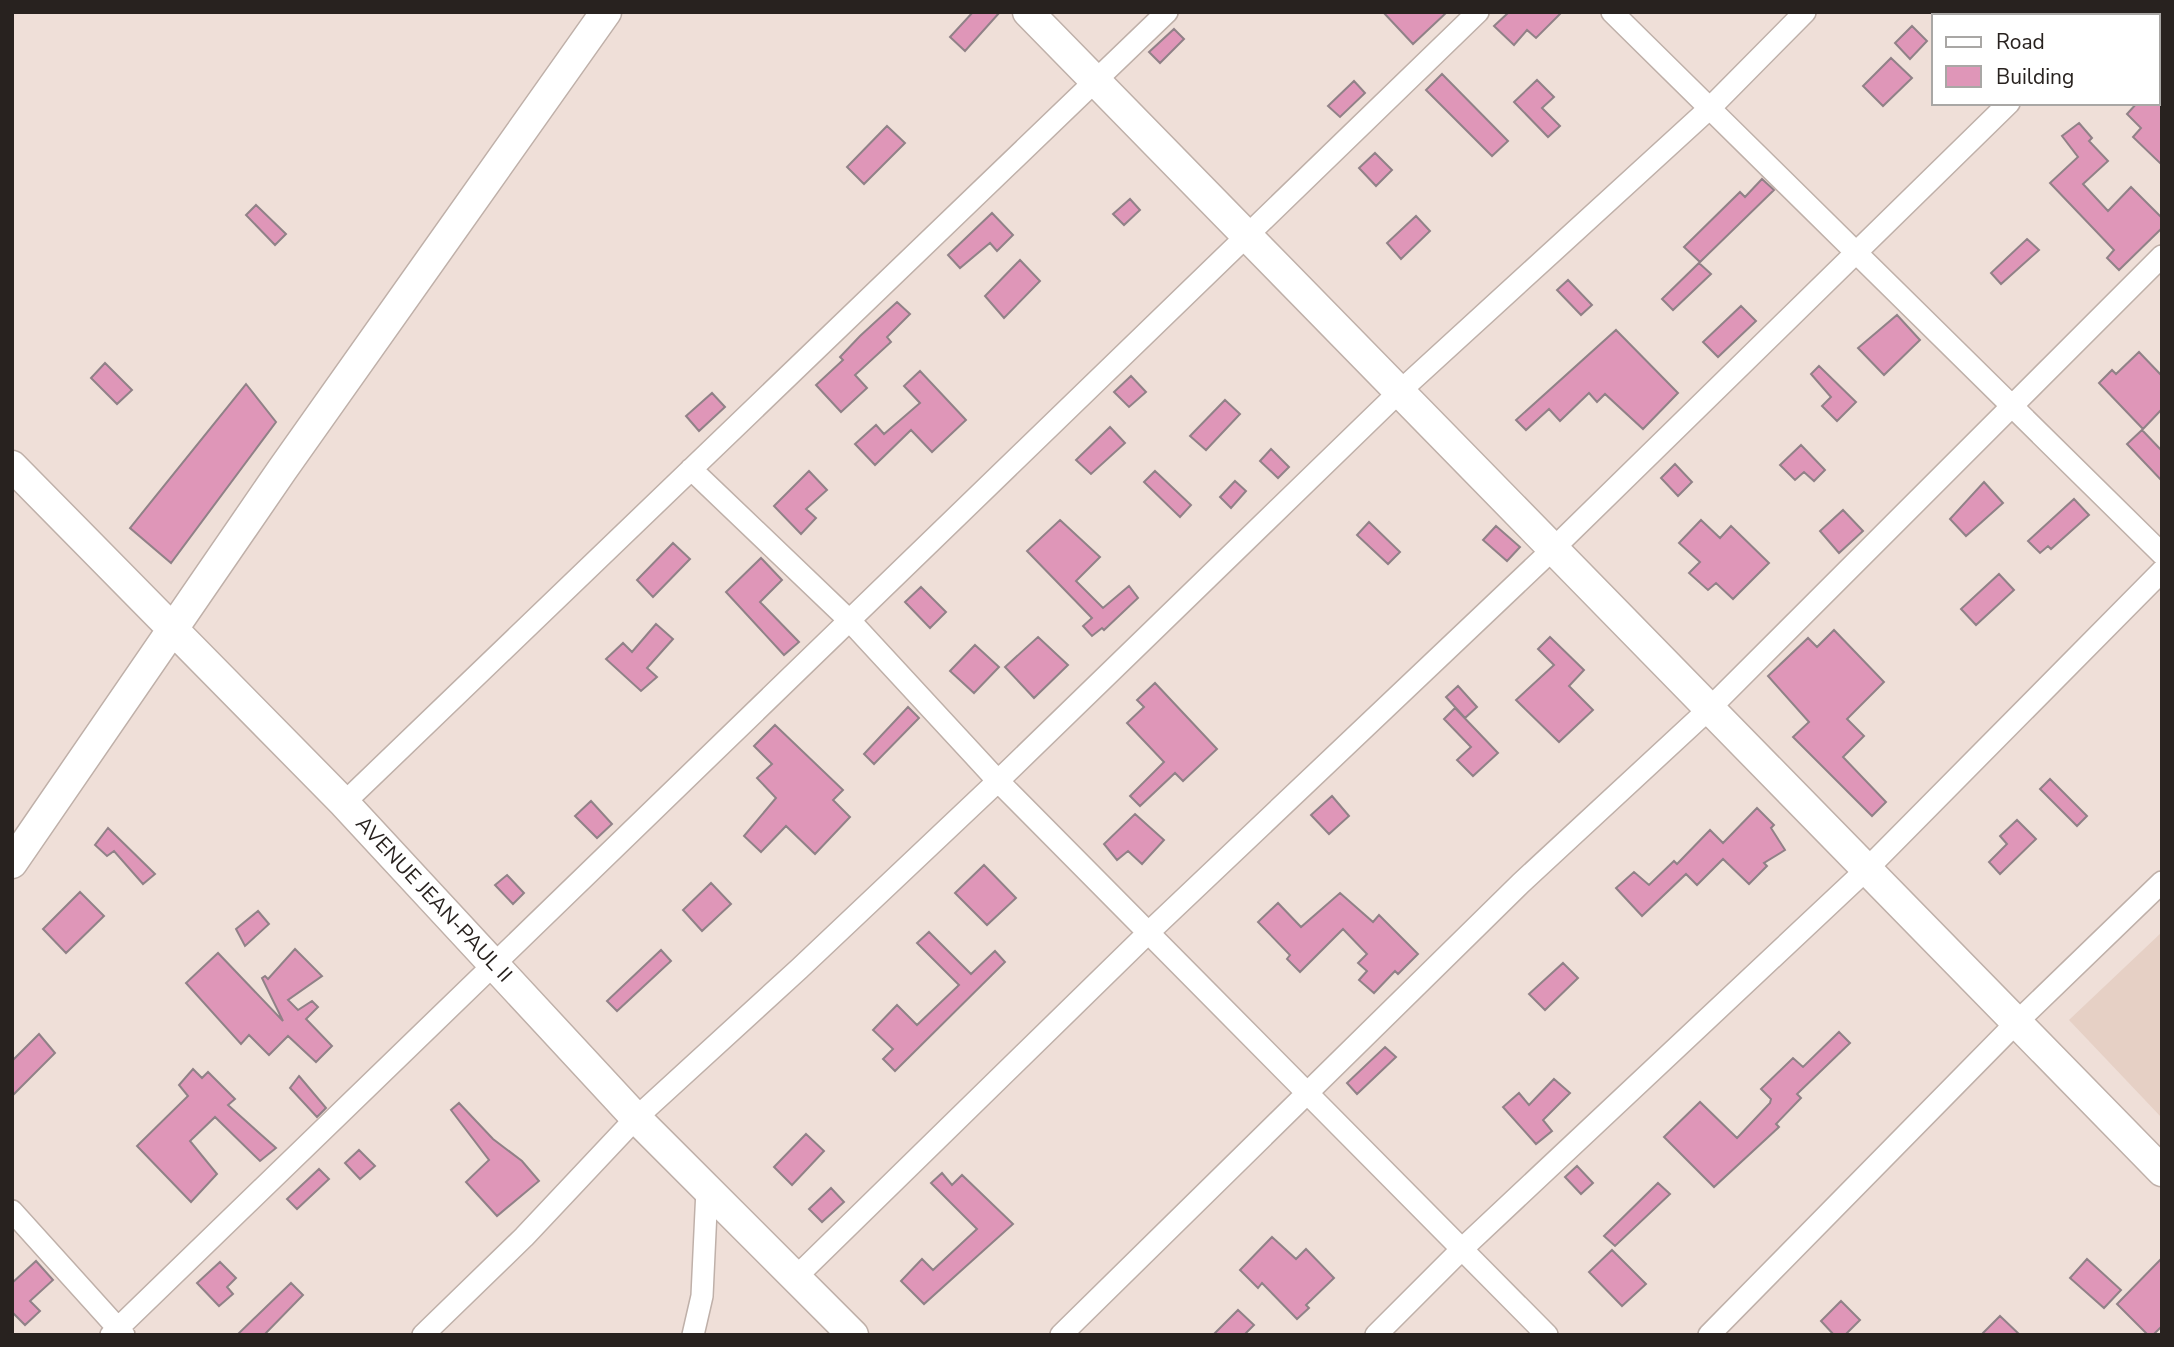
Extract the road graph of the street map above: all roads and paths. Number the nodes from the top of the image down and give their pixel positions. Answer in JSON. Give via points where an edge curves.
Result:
{"nodes":[{"id":1,"x":606,"y":12,"type":"edge"},
{"id":2,"x":1028,"y":12,"type":"edge"},
{"id":3,"x":1167,"y":12,"type":"edge"},
{"id":4,"x":1478,"y":12,"type":"edge"},
{"id":5,"x":1612,"y":12,"type":"edge"},
{"id":6,"x":1805,"y":12,"type":"edge"},
{"id":7,"x":1095,"y":82,"type":"junction"},
{"id":8,"x":2007,"y":105,"type":"edge"},
{"id":9,"x":1711,"y":107,"type":"junction"},
{"id":10,"x":1245,"y":236,"type":"junction"},
{"id":11,"x":1855,"y":253,"type":"junction"},
{"id":12,"x":2162,"y":256,"type":"edge"},
{"id":13,"x":1398,"y":393,"type":"junction"},
{"id":14,"x":2012,"y":403,"type":"junction"},
{"id":15,"x":12,"y":466,"type":"edge"},
{"id":16,"x":691,"y":469,"type":"junction"},
{"id":17,"x":1552,"y":551,"type":"junction"},
{"id":18,"x":2162,"y":554,"type":"edge"},
{"id":19,"x":2162,"y":571,"type":"edge"},
{"id":20,"x":851,"y":622,"type":"junction"},
{"id":21,"x":173,"y":629,"type":"junction"},
{"id":22,"x":1709,"y":709,"type":"junction"},
{"id":23,"x":998,"y":781,"type":"junction"},
{"id":24,"x":344,"y":803,"type":"junction"},
{"id":25,"x":12,"y":863,"type":"edge"},
{"id":26,"x":1867,"y":869,"type":"junction"},
{"id":27,"x":2162,"y":882,"type":"edge"},
{"id":28,"x":1148,"y":933,"type":"junction"},
{"id":29,"x":493,"y":962,"type":"junction"},
{"id":30,"x":2017,"y":1022,"type":"junction"},
{"id":31,"x":1306,"y":1093,"type":"junction"},
{"id":32,"x":636,"y":1118,"type":"junction"},
{"id":33,"x":2162,"y":1171,"type":"edge"},
{"id":34,"x":707,"y":1189,"type":"junction"},
{"id":35,"x":12,"y":1211,"type":"edge"},
{"id":36,"x":1462,"y":1249,"type":"junction"},
{"id":37,"x":796,"y":1277,"type":"junction"},
{"id":38,"x":118,"y":1333,"type":"edge"},
{"id":39,"x":423,"y":1335,"type":"edge"},
{"id":40,"x":693,"y":1335,"type":"edge"},
{"id":41,"x":853,"y":1335,"type":"edge"},
{"id":42,"x":1061,"y":1335,"type":"edge"},
{"id":43,"x":1376,"y":1335,"type":"edge"},
{"id":44,"x":1547,"y":1335,"type":"edge"},
{"id":45,"x":1709,"y":1335,"type":"edge"}],
"edges":[{"from":1,"to":21,"type":"street"},
{"from":2,"to":7,"type":"street"},
{"from":3,"to":7,"type":"street"},
{"from":4,"to":10,"type":"street"},
{"from":5,"to":9,"type":"street"},
{"from":6,"to":9,"type":"street"},
{"from":7,"to":10,"type":"street"},
{"from":7,"to":16,"type":"street"},
{"from":8,"to":11,"type":"street"},
{"from":9,"to":11,"type":"street"},
{"from":9,"to":13,"type":"street"},
{"from":10,"to":13,"type":"street"},
{"from":10,"to":20,"type":"street"},
{"from":11,"to":14,"type":"street"},
{"from":11,"to":17,"type":"street"},
{"from":12,"to":14,"type":"street"},
{"from":13,"to":17,"type":"street"},
{"from":13,"to":23,"type":"street"},
{"from":14,"to":18,"type":"street"},
{"from":14,"to":22,"type":"street"},
{"from":15,"to":21,"type":"street","name":"AVENUE JEAN-PAUL II"},
{"from":16,"to":20,"type":"street"},
{"from":16,"to":24,"type":"street"},
{"from":17,"to":22,"type":"street"},
{"from":17,"to":28,"type":"street"},
{"from":19,"to":26,"type":"street"},
{"from":20,"to":23,"type":"street"},
{"from":20,"to":29,"type":"street"},
{"from":21,"to":24,"type":"street","name":"AVENUE JEAN-PAUL II"},
{"from":21,"to":25,"type":"street"},
{"from":22,"to":26,"type":"street"},
{"from":22,"to":31,"type":"street","via":[[1521,883]]},
{"from":23,"to":28,"type":"street"},
{"from":23,"to":32,"type":"street"},
{"from":24,"to":29,"type":"street","name":"AVENUE JEAN-PAUL II"},
{"from":26,"to":30,"type":"street"},
{"from":26,"to":36,"type":"street"},
{"from":27,"to":30,"type":"street"},
{"from":28,"to":31,"type":"street"},
{"from":28,"to":37,"type":"street"},
{"from":29,"to":32,"type":"street","name":"AVENUE JEAN-PAUL II"},
{"from":29,"to":38,"type":"street"},
{"from":30,"to":33,"type":"street"},
{"from":30,"to":45,"type":"street"},
{"from":31,"to":36,"type":"street"},
{"from":31,"to":42,"type":"street"},
{"from":32,"to":34,"type":"street","name":"AVENUE JEAN-PAUL II"},
{"from":32,"to":39,"type":"street"},
{"from":34,"to":37,"type":"street","name":"AVENUE JEAN-PAUL II"},
{"from":34,"to":40,"type":"street","via":[[702,1296]]},
{"from":35,"to":38,"type":"street"},
{"from":36,"to":43,"type":"street"},
{"from":36,"to":44,"type":"street"},
{"from":37,"to":41,"type":"street","name":"AVENUE JEAN-PAUL II"}]}
